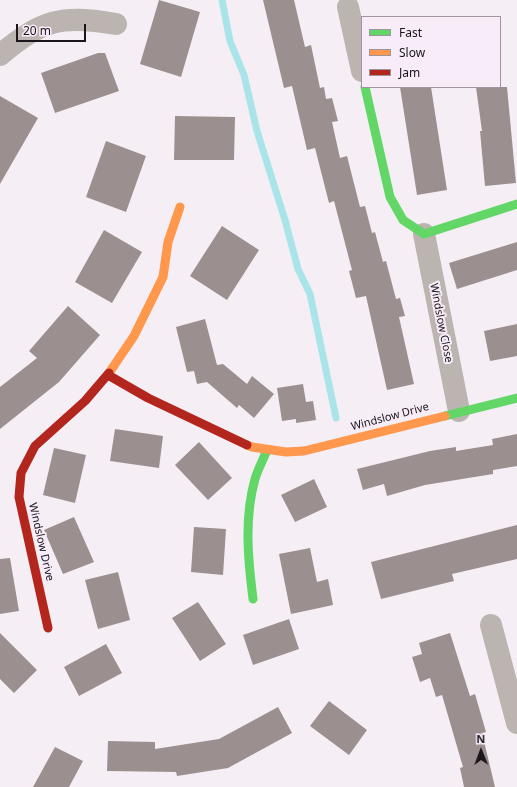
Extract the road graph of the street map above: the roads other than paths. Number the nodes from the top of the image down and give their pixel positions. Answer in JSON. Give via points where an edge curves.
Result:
{"nodes":[{"id":1,"x":348,"y":7,"type":"dead end"},
{"id":2,"x":116,"y":24,"type":"dead end"},
{"id":3,"x":0,"y":55,"type":"edge"},
{"id":4,"x":361,"y":67,"type":"edge"},
{"id":5,"x":365,"y":88,"type":"edge"},
{"id":6,"x":517,"y":204,"type":"edge"},
{"id":7,"x":180,"y":207,"type":"dead end"},
{"id":8,"x":424,"y":234,"type":"junction"},
{"id":9,"x":108,"y":375,"type":"junction"},
{"id":10,"x":517,"y":398,"type":"edge"},
{"id":11,"x":459,"y":411,"type":"junction"},
{"id":12,"x":267,"y":450,"type":"junction"},
{"id":13,"x":253,"y":599,"type":"dead end"},
{"id":14,"x":491,"y":625,"type":"dead end"},
{"id":15,"x":48,"y":628,"type":"dead end"},
{"id":16,"x":517,"y":723,"type":"edge"}],
"edges":[{"from":1,"to":4,"type":"street"},
{"from":2,"to":3,"type":"street","via":[[80,18],[56,21],[28,34]]},
{"from":5,"to":8,"type":"street","via":[[390,197],[403,220]]},
{"from":6,"to":8,"type":"street"},
{"from":7,"to":9,"type":"street","name":"Windslow Drive","via":[[168,242],[158,292],[134,336]]},
{"from":8,"to":11,"type":"street","name":"Windslow Close"},
{"from":9,"to":12,"type":"street","name":"Windslow Drive","via":[[148,398],[236,441]]},
{"from":9,"to":15,"type":"street","name":"Windslow Drive","via":[[85,401],[35,446],[25,462],[22,473],[20,508]]},
{"from":10,"to":11,"type":"street","name":"Windslow Drive"},
{"from":11,"to":12,"type":"street","name":"Windslow Drive","via":[[304,451]]},
{"from":12,"to":13,"type":"street","via":[[255,477],[249,507],[248,553]]},
{"from":14,"to":16,"type":"street"}]}
